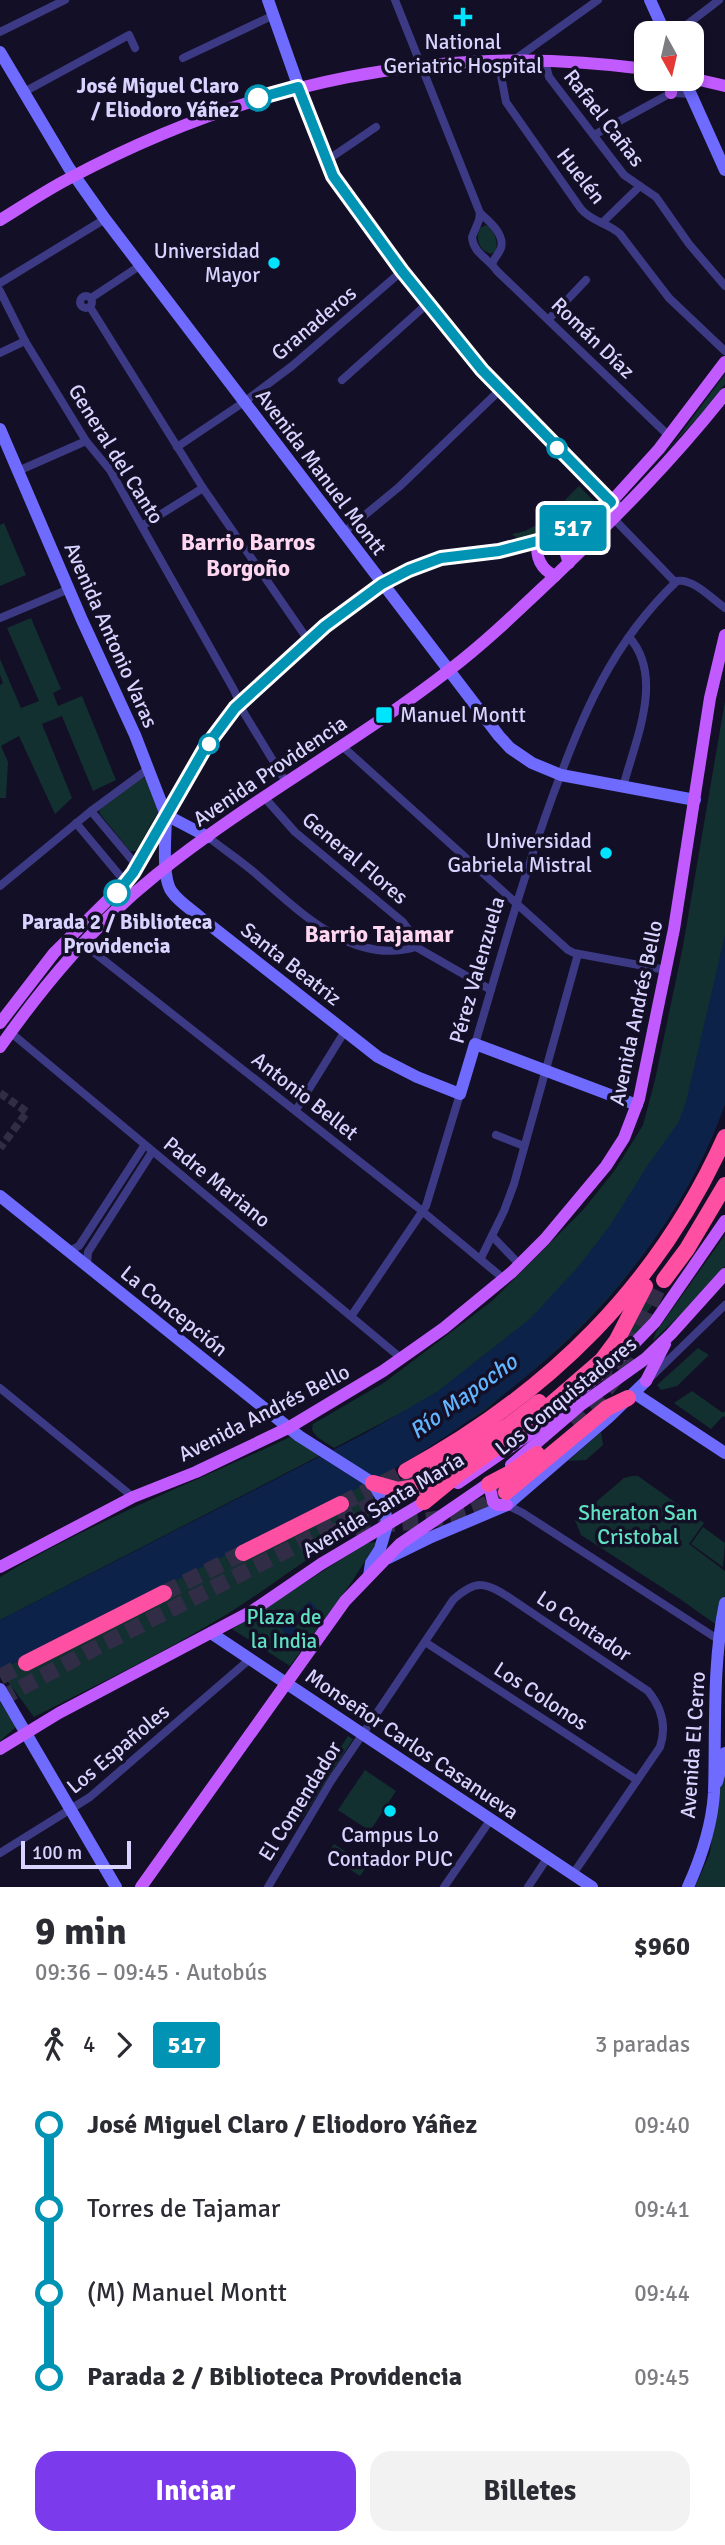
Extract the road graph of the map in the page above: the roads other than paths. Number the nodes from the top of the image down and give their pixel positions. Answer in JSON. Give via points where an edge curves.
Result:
{"nodes":[{"id":1,"x":65,"y":0,"type":"edge"},
{"id":2,"x":268,"y":0,"type":"edge"},
{"id":3,"x":395,"y":0,"type":"edge"},
{"id":4,"x":598,"y":0,"type":"edge"},
{"id":5,"x":650,"y":0,"type":"edge"},
{"id":6,"x":719,"y":0,"type":"edge"},
{"id":7,"x":274,"y":15,"type":"junction"},
{"id":8,"x":660,"y":21,"type":"edge"},
{"id":9,"x":692,"y":21,"type":"edge"},
{"id":10,"x":0,"y":32,"type":"edge"},
{"id":11,"x":135,"y":48,"type":"dead end"},
{"id":12,"x":0,"y":52,"type":"edge"},
{"id":13,"x":183,"y":58,"type":"dead end"},
{"id":14,"x":498,"y":60,"type":"junction"},
{"id":15,"x":514,"y":60,"type":"junction"},
{"id":16,"x":545,"y":61,"type":"junction"},
{"id":17,"x":420,"y":65,"type":"junction"},
{"id":18,"x":634,"y":68,"type":"edge"},
{"id":19,"x":704,"y":81,"type":"edge"},
{"id":20,"x":725,"y":86,"type":"edge"},
{"id":21,"x":298,"y":87,"type":"junction"},
{"id":22,"x":690,"y":91,"type":"edge"},
{"id":23,"x":24,"y":92,"type":"junction"},
{"id":24,"x":671,"y":93,"type":"joint"},
{"id":25,"x":691,"y":94,"type":"junction"},
{"id":26,"x":376,"y":127,"type":"dead end"},
{"id":27,"x":594,"y":135,"type":"junction"},
{"id":28,"x":326,"y":161,"type":"junction"},
{"id":29,"x":725,"y":170,"type":"edge"},
{"id":30,"x":74,"y":176,"type":"junction"},
{"id":31,"x":640,"y":186,"type":"junction"},
{"id":32,"x":480,"y":213,"type":"junction"},
{"id":33,"x":105,"y":219,"type":"junction"},
{"id":34,"x":0,"y":220,"type":"edge"},
{"id":35,"x":602,"y":223,"type":"junction"},
{"id":36,"x":492,"y":264,"type":"junction"},
{"id":37,"x":141,"y":265,"type":"junction"},
{"id":38,"x":402,"y":271,"type":"junction"},
{"id":39,"x":586,"y":280,"type":"dead end"},
{"id":40,"x":0,"y":283,"type":"edge"},
{"id":41,"x":725,"y":286,"type":"edge"},
{"id":42,"x":0,"y":291,"type":"edge"},
{"id":43,"x":427,"y":303,"type":"junction"},
{"id":44,"x":549,"y":319,"type":"junction"},
{"id":45,"x":25,"y":341,"type":"junction"},
{"id":46,"x":725,"y":351,"type":"edge"},
{"id":47,"x":0,"y":353,"type":"edge"},
{"id":48,"x":725,"y":362,"type":"edge"},
{"id":49,"x":342,"y":380,"type":"dead end"},
{"id":50,"x":500,"y":390,"type":"junction"},
{"id":51,"x":725,"y":394,"type":"edge"},
{"id":52,"x":244,"y":402,"type":"junction"},
{"id":53,"x":0,"y":431,"type":"edge"},
{"id":54,"x":669,"y":436,"type":"junction"},
{"id":55,"x":86,"y":441,"type":"junction"},
{"id":56,"x":177,"y":447,"type":"junction"},
{"id":57,"x":18,"y":471,"type":"junction"},
{"id":58,"x":204,"y":488,"type":"junction"},
{"id":59,"x":611,"y":502,"type":"junction"},
{"id":60,"x":618,"y":515,"type":"junction"},
{"id":61,"x":142,"y":526,"type":"junction"},
{"id":62,"x":343,"y":534,"type":"junction"},
{"id":63,"x":544,"y":540,"type":"junction"},
{"id":64,"x":569,"y":563,"type":"junction"},
{"id":65,"x":555,"y":576,"type":"junction"},
{"id":66,"x":675,"y":582,"type":"junction"},
{"id":67,"x":382,"y":584,"type":"junction"},
{"id":68,"x":69,"y":589,"type":"junction"},
{"id":69,"x":725,"y":608,"type":"edge"},
{"id":70,"x":0,"y":618,"type":"edge"},
{"id":71,"x":725,"y":635,"type":"edge"},
{"id":72,"x":629,"y":637,"type":"junction"},
{"id":73,"x":308,"y":640,"type":"junction"},
{"id":74,"x":448,"y":671,"type":"junction"},
{"id":75,"x":240,"y":703,"type":"junction"},
{"id":76,"x":342,"y":746,"type":"junction"},
{"id":77,"x":148,"y":769,"type":"junction"},
{"id":78,"x":561,"y":775,"type":"junction"},
{"id":79,"x":286,"y":782,"type":"junction"},
{"id":80,"x":623,"y":787,"type":"junction"},
{"id":81,"x":264,"y":797,"type":"junction"},
{"id":82,"x":695,"y":800,"type":"junction"},
{"id":83,"x":91,"y":811,"type":"junction"},
{"id":84,"x":166,"y":815,"type":"junction"},
{"id":85,"x":76,"y":823,"type":"junction"},
{"id":86,"x":208,"y":837,"type":"junction"},
{"id":87,"x":137,"y":866,"type":"junction"},
{"id":88,"x":166,"y":867,"type":"junction"},
{"id":89,"x":125,"y":883,"type":"junction"},
{"id":90,"x":0,"y":886,"type":"edge"},
{"id":91,"x":517,"y":904,"type":"junction"},
{"id":92,"x":82,"y":943,"type":"junction"},
{"id":93,"x":416,"y":947,"type":"junction"},
{"id":94,"x":578,"y":954,"type":"junction"},
{"id":95,"x":666,"y":970,"type":"junction"},
{"id":96,"x":491,"y":990,"type":"junction"},
{"id":97,"x":0,"y":1023,"type":"edge"},
{"id":98,"x":345,"y":1031,"type":"junction"},
{"id":99,"x":10,"y":1032,"type":"junction"},
{"id":100,"x":475,"y":1044,"type":"junction"},
{"id":101,"x":0,"y":1046,"type":"edge"},
{"id":102,"x":545,"y":1070,"type":"junction"},
{"id":103,"x":460,"y":1094,"type":"junction"},
{"id":104,"x":637,"y":1105,"type":"junction"},
{"id":105,"x":296,"y":1110,"type":"junction"},
{"id":106,"x":725,"y":1126,"type":"edge"},
{"id":107,"x":496,"y":1135,"type":"dead end"},
{"id":108,"x":725,"y":1137,"type":"edge"},
{"id":109,"x":144,"y":1146,"type":"junction"},
{"id":110,"x":524,"y":1146,"type":"junction"},
{"id":111,"x":152,"y":1152,"type":"junction"},
{"id":112,"x":718,"y":1153,"type":"junction"},
{"id":113,"x":725,"y":1185,"type":"edge"},
{"id":114,"x":0,"y":1196,"type":"edge"},
{"id":115,"x":423,"y":1211,"type":"junction"},
{"id":116,"x":725,"y":1222,"type":"edge"},
{"id":117,"x":675,"y":1228,"type":"junction"},
{"id":118,"x":85,"y":1236,"type":"junction"},
{"id":119,"x":492,"y":1237,"type":"junction"},
{"id":120,"x":94,"y":1242,"type":"junction"},
{"id":121,"x":69,"y":1251,"type":"junction"},
{"id":122,"x":481,"y":1258,"type":"junction"},
{"id":123,"x":87,"y":1265,"type":"junction"},
{"id":124,"x":520,"y":1265,"type":"junction"},
{"id":125,"x":725,"y":1274,"type":"edge"},
{"id":126,"x":504,"y":1279,"type":"junction"},
{"id":127,"x":664,"y":1280,"type":"tunnel mouth"},
{"id":128,"x":725,"y":1305,"type":"edge"},
{"id":129,"x":352,"y":1315,"type":"junction"},
{"id":130,"x":671,"y":1334,"type":"junction"},
{"id":131,"x":604,"y":1345,"type":"dead end"},
{"id":132,"x":402,"y":1359,"type":"junction"},
{"id":133,"x":646,"y":1381,"type":"junction"},
{"id":134,"x":0,"y":1388,"type":"edge"},
{"id":135,"x":631,"y":1396,"type":"junction"},
{"id":136,"x":660,"y":1410,"type":"junction"},
{"id":137,"x":573,"y":1424,"type":"tunnel mouth"},
{"id":138,"x":288,"y":1428,"type":"junction"},
{"id":139,"x":725,"y":1453,"type":"edge"},
{"id":140,"x":725,"y":1460,"type":"edge"},
{"id":141,"x":438,"y":1468,"type":"tunnel mouth"},
{"id":142,"x":406,"y":1471,"type":"tunnel mouth"},
{"id":143,"x":450,"y":1480,"type":"junction"},
{"id":144,"x":372,"y":1483,"type":"junction"},
{"id":145,"x":489,"y":1484,"type":"junction"},
{"id":146,"x":133,"y":1497,"type":"junction"},
{"id":147,"x":506,"y":1499,"type":"junction"},
{"id":148,"x":424,"y":1503,"type":"junction"},
{"id":149,"x":341,"y":1504,"type":"tunnel mouth"},
{"id":150,"x":387,"y":1525,"type":"junction"},
{"id":151,"x":243,"y":1553,"type":"tunnel mouth"},
{"id":152,"x":384,"y":1560,"type":"junction"},
{"id":153,"x":1,"y":1565,"type":"edge"},
{"id":154,"x":369,"y":1576,"type":"junction"},
{"id":155,"x":164,"y":1593,"type":"tunnel mouth"},
{"id":156,"x":725,"y":1603,"type":"edge"},
{"id":157,"x":211,"y":1633,"type":"junction"},
{"id":158,"x":719,"y":1640,"type":"junction"},
{"id":159,"x":425,"y":1642,"type":"junction"},
{"id":160,"x":250,"y":1659,"type":"junction"},
{"id":161,"x":26,"y":1663,"type":"tunnel mouth"},
{"id":162,"x":287,"y":1684,"type":"junction"},
{"id":163,"x":0,"y":1689,"type":"edge"},
{"id":164,"x":721,"y":1696,"type":"edge"},
{"id":165,"x":720,"y":1713,"type":"edge"},
{"id":166,"x":26,"y":1732,"type":"junction"},
{"id":167,"x":364,"y":1735,"type":"junction"},
{"id":168,"x":0,"y":1749,"type":"edge"},
{"id":169,"x":725,"y":1753,"type":"edge"},
{"id":170,"x":637,"y":1780,"type":"junction"},
{"id":171,"x":714,"y":1792,"type":"junction"},
{"id":172,"x":72,"y":1810,"type":"junction"},
{"id":173,"x":491,"y":1819,"type":"junction"},
{"id":174,"x":0,"y":1853,"type":"edge"},
{"id":175,"x":548,"y":1857,"type":"junction"},
{"id":176,"x":573,"y":1874,"type":"junction"},
{"id":177,"x":116,"y":1887,"type":"edge"},
{"id":178,"x":141,"y":1887,"type":"edge"},
{"id":179,"x":268,"y":1887,"type":"edge"},
{"id":180,"x":444,"y":1887,"type":"edge"},
{"id":181,"x":528,"y":1887,"type":"edge"},
{"id":182,"x":592,"y":1887,"type":"edge"},
{"id":183,"x":688,"y":1887,"type":"edge"}],
"edges":[{"from":1,"to":10,"type":"street"},
{"from":2,"to":7,"type":"street"},
{"from":3,"to":17,"type":"street"},
{"from":4,"to":15,"type":"street"},
{"from":5,"to":8,"type":"street"},
{"from":6,"to":9,"type":"street"},
{"from":7,"to":13,"type":"street"},
{"from":7,"to":21,"type":"street"},
{"from":11,"to":23,"type":"street","via":[[129,35]]},
{"from":12,"to":23,"type":"street","name":"Avenida Manuel Montt"},
{"from":14,"to":15,"type":"main road"},
{"from":14,"to":17,"type":"main road"},
{"from":14,"to":35,"type":"street","name":"Huelén","via":[[502,90],[512,111],[583,212]]},
{"from":15,"to":16,"type":"main road"},
{"from":16,"to":18,"type":"main road"},
{"from":16,"to":27,"type":"street","name":"Rafael Cañas","via":[[549,77]]},
{"from":17,"to":21,"type":"main road"},
{"from":17,"to":32,"type":"street"},
{"from":19,"to":20,"type":"main road"},
{"from":21,"to":28,"type":"street"},
{"from":21,"to":30,"type":"main road","via":[[203,117]]},
{"from":22,"to":25,"type":"street"},
{"from":23,"to":30,"type":"street","name":"Avenida Manuel Montt"},
{"from":24,"to":25,"type":"street"},
{"from":24,"to":27,"type":"street"},
{"from":25,"to":29,"type":"street"},
{"from":26,"to":28,"type":"street"},
{"from":27,"to":31,"type":"street","name":"Rafael Cañas","via":[[624,175]]},
{"from":28,"to":38,"type":"street","via":[[343,192]]},
{"from":30,"to":33,"type":"street","name":"Avenida Manuel Montt"},
{"from":30,"to":34,"type":"main road"},
{"from":31,"to":35,"type":"street"},
{"from":31,"to":41,"type":"street","name":"Rafael Cañas","via":[[659,200]]},
{"from":32,"to":36,"type":"street","name":"Román Díaz","via":[[472,241]]},
{"from":32,"to":36,"type":"street","via":[[501,238],[501,249]]},
{"from":33,"to":37,"type":"street","name":"Avenida Manuel Montt"},
{"from":33,"to":40,"type":"street"},
{"from":35,"to":46,"type":"street","name":"Huelén","via":[[620,234],[668,298]]},
{"from":36,"to":44,"type":"street","name":"Román Díaz"},
{"from":37,"to":52,"type":"street","name":"Avenida Manuel Montt"},
{"from":37,"to":56,"type":"street","via":[[91,302]]},
{"from":38,"to":43,"type":"street"},
{"from":38,"to":52,"type":"street","name":"Granaderos"},
{"from":39,"to":44,"type":"street"},
{"from":42,"to":45,"type":"street","name":"General del Canto"},
{"from":43,"to":49,"type":"street"},
{"from":43,"to":50,"type":"street"},
{"from":44,"to":54,"type":"street","name":"Román Díaz"},
{"from":45,"to":47,"type":"street"},
{"from":45,"to":55,"type":"street","name":"General del Canto"},
{"from":48,"to":54,"type":"main road"},
{"from":50,"to":59,"type":"street"},
{"from":50,"to":62,"type":"street"},
{"from":51,"to":60,"type":"main road","name":"Avenida Providencia"},
{"from":52,"to":56,"type":"street","name":"Granaderos"},
{"from":52,"to":62,"type":"street","name":"Avenida Manuel Montt"},
{"from":53,"to":57,"type":"street","name":"Avenida Antonio Varas"},
{"from":54,"to":59,"type":"main road"},
{"from":55,"to":57,"type":"street"},
{"from":55,"to":61,"type":"street","name":"General del Canto","via":[[110,470]]},
{"from":56,"to":58,"type":"street"},
{"from":57,"to":68,"type":"street","name":"Avenida Antonio Varas"},
{"from":58,"to":61,"type":"street"},
{"from":58,"to":73,"type":"street"},
{"from":59,"to":60,"type":"street"},
{"from":59,"to":63,"type":"main road","via":[[594,517]]},
{"from":60,"to":64,"type":"main road","name":"Avenida Providencia"},
{"from":60,"to":66,"type":"street"},
{"from":61,"to":75,"type":"street","name":"General del Canto"},
{"from":62,"to":67,"type":"street","name":"Avenida Manuel Montt"},
{"from":63,"to":64,"type":"main road","via":[[564,548]]},
{"from":63,"to":65,"type":"main road","via":[[537,554],[546,571]]},
{"from":63,"to":67,"type":"main road","via":[[441,558]]},
{"from":64,"to":65,"type":"main road","name":"Avenida Providencia"},
{"from":65,"to":74,"type":"main road","name":"Avenida Providencia"},
{"from":66,"to":69,"type":"street","via":[[687,581]]},
{"from":66,"to":72,"type":"street","name":"Pérez Valenzuela"},
{"from":67,"to":73,"type":"main road"},
{"from":67,"to":74,"type":"street","name":"Avenida Manuel Montt"},
{"from":68,"to":70,"type":"street"},
{"from":68,"to":77,"type":"street","name":"Avenida Antonio Varas"},
{"from":71,"to":82,"type":"main road","name":"Avenida Andrés Bello"},
{"from":72,"to":78,"type":"street","name":"Pérez Valenzuela","via":[[594,693]]},
{"from":72,"to":80,"type":"street","via":[[642,656],[647,682]]},
{"from":73,"to":75,"type":"main road"},
{"from":74,"to":76,"type":"main road","name":"Avenida Providencia"},
{"from":74,"to":78,"type":"street","name":"Avenida Manuel Montt","via":[[510,748]]},
{"from":75,"to":79,"type":"street","name":"General del Canto"},
{"from":75,"to":84,"type":"main road","via":[[205,748]]},
{"from":76,"to":79,"type":"main road","name":"Avenida Providencia"},
{"from":76,"to":91,"type":"street"},
{"from":77,"to":83,"type":"street"},
{"from":77,"to":84,"type":"street","name":"Avenida Antonio Varas"},
{"from":78,"to":80,"type":"street","name":"Avenida Manuel Montt"},
{"from":78,"to":91,"type":"street","name":"Pérez Valenzuela"},
{"from":79,"to":81,"type":"main road","name":"Avenida Providencia"},
{"from":80,"to":82,"type":"street","name":"Avenida Manuel Montt"},
{"from":81,"to":86,"type":"main road","name":"Avenida Providencia"},
{"from":81,"to":93,"type":"street","name":"General Flores","via":[[295,832],[403,922]]},
{"from":82,"to":95,"type":"main road","name":"Avenida Andrés Bello"},
{"from":83,"to":85,"type":"street"},
{"from":83,"to":87,"type":"street"},
{"from":84,"to":86,"type":"street"},
{"from":84,"to":87,"type":"main road"},
{"from":84,"to":88,"type":"street","name":"Santa Beatriz"},
{"from":85,"to":89,"type":"street"},
{"from":85,"to":90,"type":"street"},
{"from":86,"to":88,"type":"main road","name":"Avenida Providencia"},
{"from":86,"to":93,"type":"street","via":[[326,931],[383,950]]},
{"from":87,"to":89,"type":"main road"},
{"from":88,"to":92,"type":"main road","name":"Avenida Providencia"},
{"from":88,"to":98,"type":"street","name":"Santa Beatriz","via":[[169,887],[177,898]]},
{"from":89,"to":97,"type":"main road","via":[[49,958]]},
{"from":91,"to":94,"type":"street"},
{"from":91,"to":96,"type":"street","name":"Pérez Valenzuela"},
{"from":92,"to":99,"type":"main road","name":"Avenida Providencia"},
{"from":92,"to":105,"type":"street","name":"Antonio Bellet"},
{"from":93,"to":96,"type":"street","name":"General Flores"},
{"from":94,"to":95,"type":"street"},
{"from":94,"to":102,"type":"street"},
{"from":95,"to":104,"type":"main road","name":"Avenida Andrés Bello"},
{"from":96,"to":100,"type":"street","name":"Pérez Valenzuela"},
{"from":98,"to":103,"type":"street","name":"Santa Beatriz","via":[[386,1061]]},
{"from":98,"to":105,"type":"street"},
{"from":99,"to":101,"type":"main road","name":"Avenida Providencia"},
{"from":99,"to":109,"type":"street","name":"Padre Mariano"},
{"from":100,"to":102,"type":"street"},
{"from":100,"to":103,"type":"street","name":"Pérez Valenzuela"},
{"from":102,"to":104,"type":"street"},
{"from":102,"to":110,"type":"street"},
{"from":103,"to":115,"type":"street","name":"Pérez Valenzuela"},
{"from":104,"to":124,"type":"main road","name":"Avenida Andrés Bello","via":[[607,1166]]},
{"from":105,"to":115,"type":"street","name":"Antonio Bellet"},
{"from":106,"to":112,"type":"highway"},
{"from":107,"to":110,"type":"street"},
{"from":108,"to":112,"type":"highway"},
{"from":109,"to":111,"type":"street","name":"Padre Mariano"},
{"from":109,"to":118,"type":"street"},
{"from":110,"to":119,"type":"street","via":[[510,1197]]},
{"from":111,"to":120,"type":"street"},
{"from":111,"to":129,"type":"street","name":"Padre Mariano"},
{"from":112,"to":117,"type":"highway"},
{"from":113,"to":127,"type":"highway"},
{"from":114,"to":121,"type":"street","name":"La Concepción"},
{"from":115,"to":122,"type":"street","name":"Antonio Bellet"},
{"from":115,"to":129,"type":"street","name":"Pérez Valenzuela"},
{"from":116,"to":148,"type":"main road","name":"Avenida Santa María","via":[[654,1322],[626,1352],[502,1454]]},
{"from":117,"to":142,"type":"highway","via":[[635,1286],[573,1353],[493,1419]]},
{"from":117,"to":143,"type":"highway","via":[[602,1360],[521,1430]]},
{"from":118,"to":120,"type":"street","via":[[87,1243]]},
{"from":118,"to":121,"type":"street"},
{"from":119,"to":122,"type":"street"},
{"from":119,"to":124,"type":"street"},
{"from":120,"to":123,"type":"street","via":[[86,1255]]},
{"from":121,"to":123,"type":"street","name":"La Concepción"},
{"from":122,"to":126,"type":"street","name":"Antonio Bellet"},
{"from":123,"to":138,"type":"street","name":"La Concepción"},
{"from":124,"to":126,"type":"main road","name":"Avenida Andrés Bello"},
{"from":125,"to":130,"type":"main road","name":"Los Conquistadores"},
{"from":126,"to":132,"type":"main road","name":"Avenida Andrés Bello"},
{"from":128,"to":133,"type":"street","name":"Los Conquistadores"},
{"from":129,"to":132,"type":"street","name":"Padre Mariano"},
{"from":130,"to":133,"type":"main road"},
{"from":130,"to":145,"type":"main road","name":"Los Conquistadores"},
{"from":131,"to":141,"type":"highway","via":[[526,1413]]},
{"from":132,"to":138,"type":"main road","name":"Avenida Andrés Bello"},
{"from":133,"to":135,"type":"street","name":"Los Conquistadores"},
{"from":134,"to":146,"type":"street"},
{"from":135,"to":136,"type":"street"},
{"from":135,"to":147,"type":"highway","via":[[607,1408]]},
{"from":136,"to":139,"type":"street"},
{"from":136,"to":140,"type":"street","via":[[667,1421]]},
{"from":137,"to":145,"type":"highway","via":[[530,1460]]},
{"from":138,"to":144,"type":"street","name":"La Concepción"},
{"from":138,"to":146,"type":"main road","name":"Avenida Andrés Bello"},
{"from":143,"to":144,"type":"highway","via":[[398,1490]]},
{"from":143,"to":148,"type":"highway"},
{"from":144,"to":150,"type":"street","via":[[384,1502]]},
{"from":145,"to":147,"type":"main road","via":[[493,1502],[498,1505]]},
{"from":145,"to":152,"type":"main road","name":"Los Conquistadores","via":[[409,1537]]},
{"from":146,"to":153,"type":"main road","name":"Avenida Andrés Bello"},
{"from":147,"to":152,"type":"street","name":"Los Conquistadores"},
{"from":147,"to":158,"type":"street"},
{"from":148,"to":150,"type":"main road","name":"Avenida Santa María"},
{"from":149,"to":151,"type":"highway"},
{"from":150,"to":154,"type":"street"},
{"from":150,"to":157,"type":"main road","name":"Avenida Santa María"},
{"from":152,"to":154,"type":"main road","name":"Los Conquistadores"},
{"from":154,"to":162,"type":"main road","name":"Los Conquistadores","via":[[338,1611]]},
{"from":155,"to":161,"type":"highway"},
{"from":156,"to":158,"type":"street","name":"Avenida El Cerro"},
{"from":157,"to":160,"type":"street","name":"Monseñor Carlos Casanueva"},
{"from":157,"to":166,"type":"main road","name":"Avenida Santa María"},
{"from":158,"to":164,"type":"street","name":"Avenida El Cerro"},
{"from":159,"to":167,"type":"street","name":"Lo Contador"},
{"from":159,"to":170,"type":"street","name":"Los Colonos"},
{"from":159,"to":170,"type":"street","name":"Lo Contador","via":[[453,1600],[471,1586],[488,1585],[510,1598],[654,1699],[662,1718],[663,1738]]},
{"from":160,"to":162,"type":"street","name":"Monseñor Carlos Casanueva"},
{"from":160,"to":172,"type":"street","name":"Los Españoles"},
{"from":162,"to":167,"type":"street","name":"Monseñor Carlos Casanueva"},
{"from":162,"to":178,"type":"main road","name":"Los Conquistadores"},
{"from":163,"to":166,"type":"street"},
{"from":164,"to":165,"type":"street","name":"Avenida El Cerro"},
{"from":165,"to":171,"type":"street","name":"Avenida El Cerro"},
{"from":166,"to":168,"type":"main road","name":"Avenida Santa María"},
{"from":166,"to":172,"type":"street"},
{"from":167,"to":173,"type":"street","name":"Monseñor Carlos Casanueva"},
{"from":167,"to":179,"type":"street","name":"El Comendador"},
{"from":169,"to":171,"type":"street"},
{"from":170,"to":176,"type":"street","name":"Lo Contador"},
{"from":171,"to":183,"type":"street","name":"Avenida El Cerro","via":[[706,1836]]},
{"from":172,"to":174,"type":"street","name":"Los Españoles"},
{"from":172,"to":177,"type":"street"},
{"from":173,"to":175,"type":"street","name":"Monseñor Carlos Casanueva"},
{"from":173,"to":180,"type":"street"},
{"from":175,"to":176,"type":"street","name":"Monseñor Carlos Casanueva"},
{"from":175,"to":181,"type":"street"},
{"from":176,"to":182,"type":"street","name":"Monseñor Carlos Casanueva"}]}
